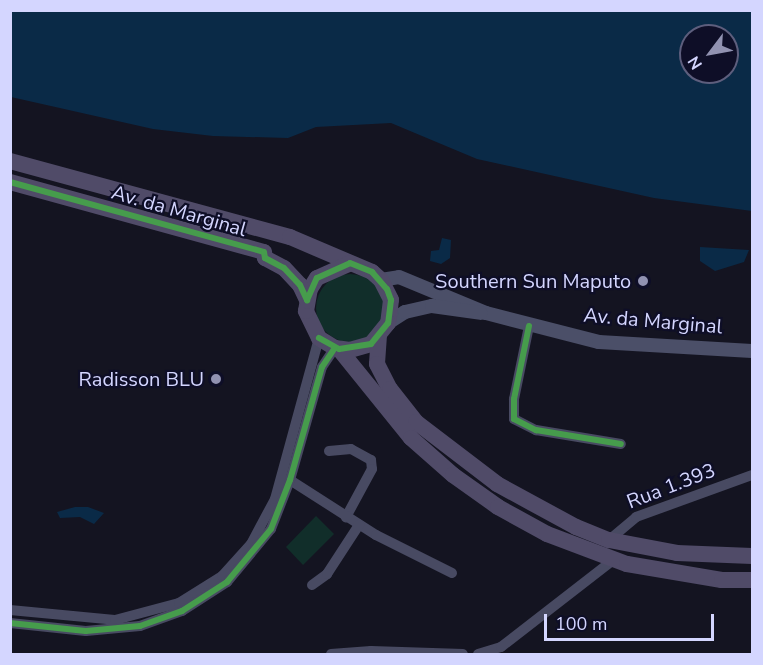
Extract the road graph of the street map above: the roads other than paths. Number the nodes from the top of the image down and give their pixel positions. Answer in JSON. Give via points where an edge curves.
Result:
{"nodes":[{"id":1,"x":10,"y":161,"type":"edge"},
{"id":2,"x":10,"y":182,"type":"edge"},
{"id":3,"x":350,"y":263,"type":"junction"},
{"id":4,"x":381,"y":280,"type":"junction"},
{"id":5,"x":307,"y":300,"type":"junction"},
{"id":6,"x":486,"y":313,"type":"junction"},
{"id":7,"x":530,"y":326,"type":"junction"},
{"id":8,"x":384,"y":329,"type":"junction"},
{"id":9,"x":319,"y":338,"type":"junction"},
{"id":10,"x":337,"y":348,"type":"junction"},
{"id":11,"x":753,"y":351,"type":"edge"},
{"id":12,"x":621,"y":444,"type":"dead end"},
{"id":13,"x":330,"y":451,"type":"dead end"},
{"id":14,"x":753,"y":476,"type":"edge"},
{"id":15,"x":290,"y":480,"type":"junction"},
{"id":16,"x":346,"y":518,"type":"junction"},
{"id":17,"x":359,"y":525,"type":"junction"},
{"id":18,"x":609,"y":540,"type":"junction"},
{"id":19,"x":753,"y":556,"type":"edge"},
{"id":20,"x":613,"y":560,"type":"junction"},
{"id":21,"x":452,"y":573,"type":"dead end"},
{"id":22,"x":753,"y":580,"type":"edge"},
{"id":23,"x":312,"y":585,"type":"dead end"},
{"id":24,"x":10,"y":610,"type":"edge"},
{"id":25,"x":10,"y":623,"type":"edge"},
{"id":26,"x":331,"y":654,"type":"edge"},
{"id":27,"x":463,"y":654,"type":"edge"},
{"id":28,"x":478,"y":654,"type":"edge"}],
"edges":[{"from":1,"to":3,"type":"main road","name":"Av. da Marginal","via":[[290,237]]},
{"from":2,"to":5,"type":"main road","name":"Av. da Marginal","via":[[264,252],[265,258],[284,268],[300,285]]},
{"from":3,"to":4,"type":"main road","name":"Av. da Marginal"},
{"from":3,"to":5,"type":"main road","via":[[317,278]]},
{"from":4,"to":6,"type":"main road","name":"Av. da Marginal","via":[[399,277]]},
{"from":4,"to":8,"type":"main road","via":[[391,300]]},
{"from":5,"to":9,"type":"main road","name":"Av. da Marginal","via":[[308,321]]},
{"from":6,"to":7,"type":"main road","name":"Av. da Marginal"},
{"from":6,"to":8,"type":"main road","via":[[432,306],[405,312]]},
{"from":7,"to":11,"type":"main road","name":"Av. da Marginal","via":[[598,342]]},
{"from":7,"to":12,"type":"street","via":[[514,399],[514,419],[536,430]]},
{"from":8,"to":10,"type":"main road","via":[[361,348]]},
{"from":8,"to":18,"type":"main road","via":[[377,364],[382,378],[416,422],[497,484],[576,527]]},
{"from":9,"to":10,"type":"main road"},
{"from":9,"to":24,"type":"street","via":[[275,499],[251,544],[222,576],[179,603],[115,620]]},
{"from":10,"to":15,"type":"street","via":[[319,375]]},
{"from":10,"to":20,"type":"main road","via":[[404,430],[453,475],[498,507],[547,534]]},
{"from":13,"to":16,"type":"street","via":[[351,449],[371,459],[372,469]]},
{"from":14,"to":18,"type":"street","name":"Rua 1.393","via":[[636,517]]},
{"from":15,"to":16,"type":"street"},
{"from":15,"to":25,"type":"street","via":[[271,529],[257,550],[227,582],[182,611],[114,630],[61,630]]},
{"from":16,"to":17,"type":"street"},
{"from":17,"to":21,"type":"street"},
{"from":17,"to":23,"type":"street","via":[[327,574]]},
{"from":18,"to":19,"type":"main road","via":[[677,553]]},
{"from":20,"to":22,"type":"main road","via":[[668,573]]},
{"from":20,"to":28,"type":"street","via":[[501,647]]},
{"from":26,"to":27,"type":"street"}]}
